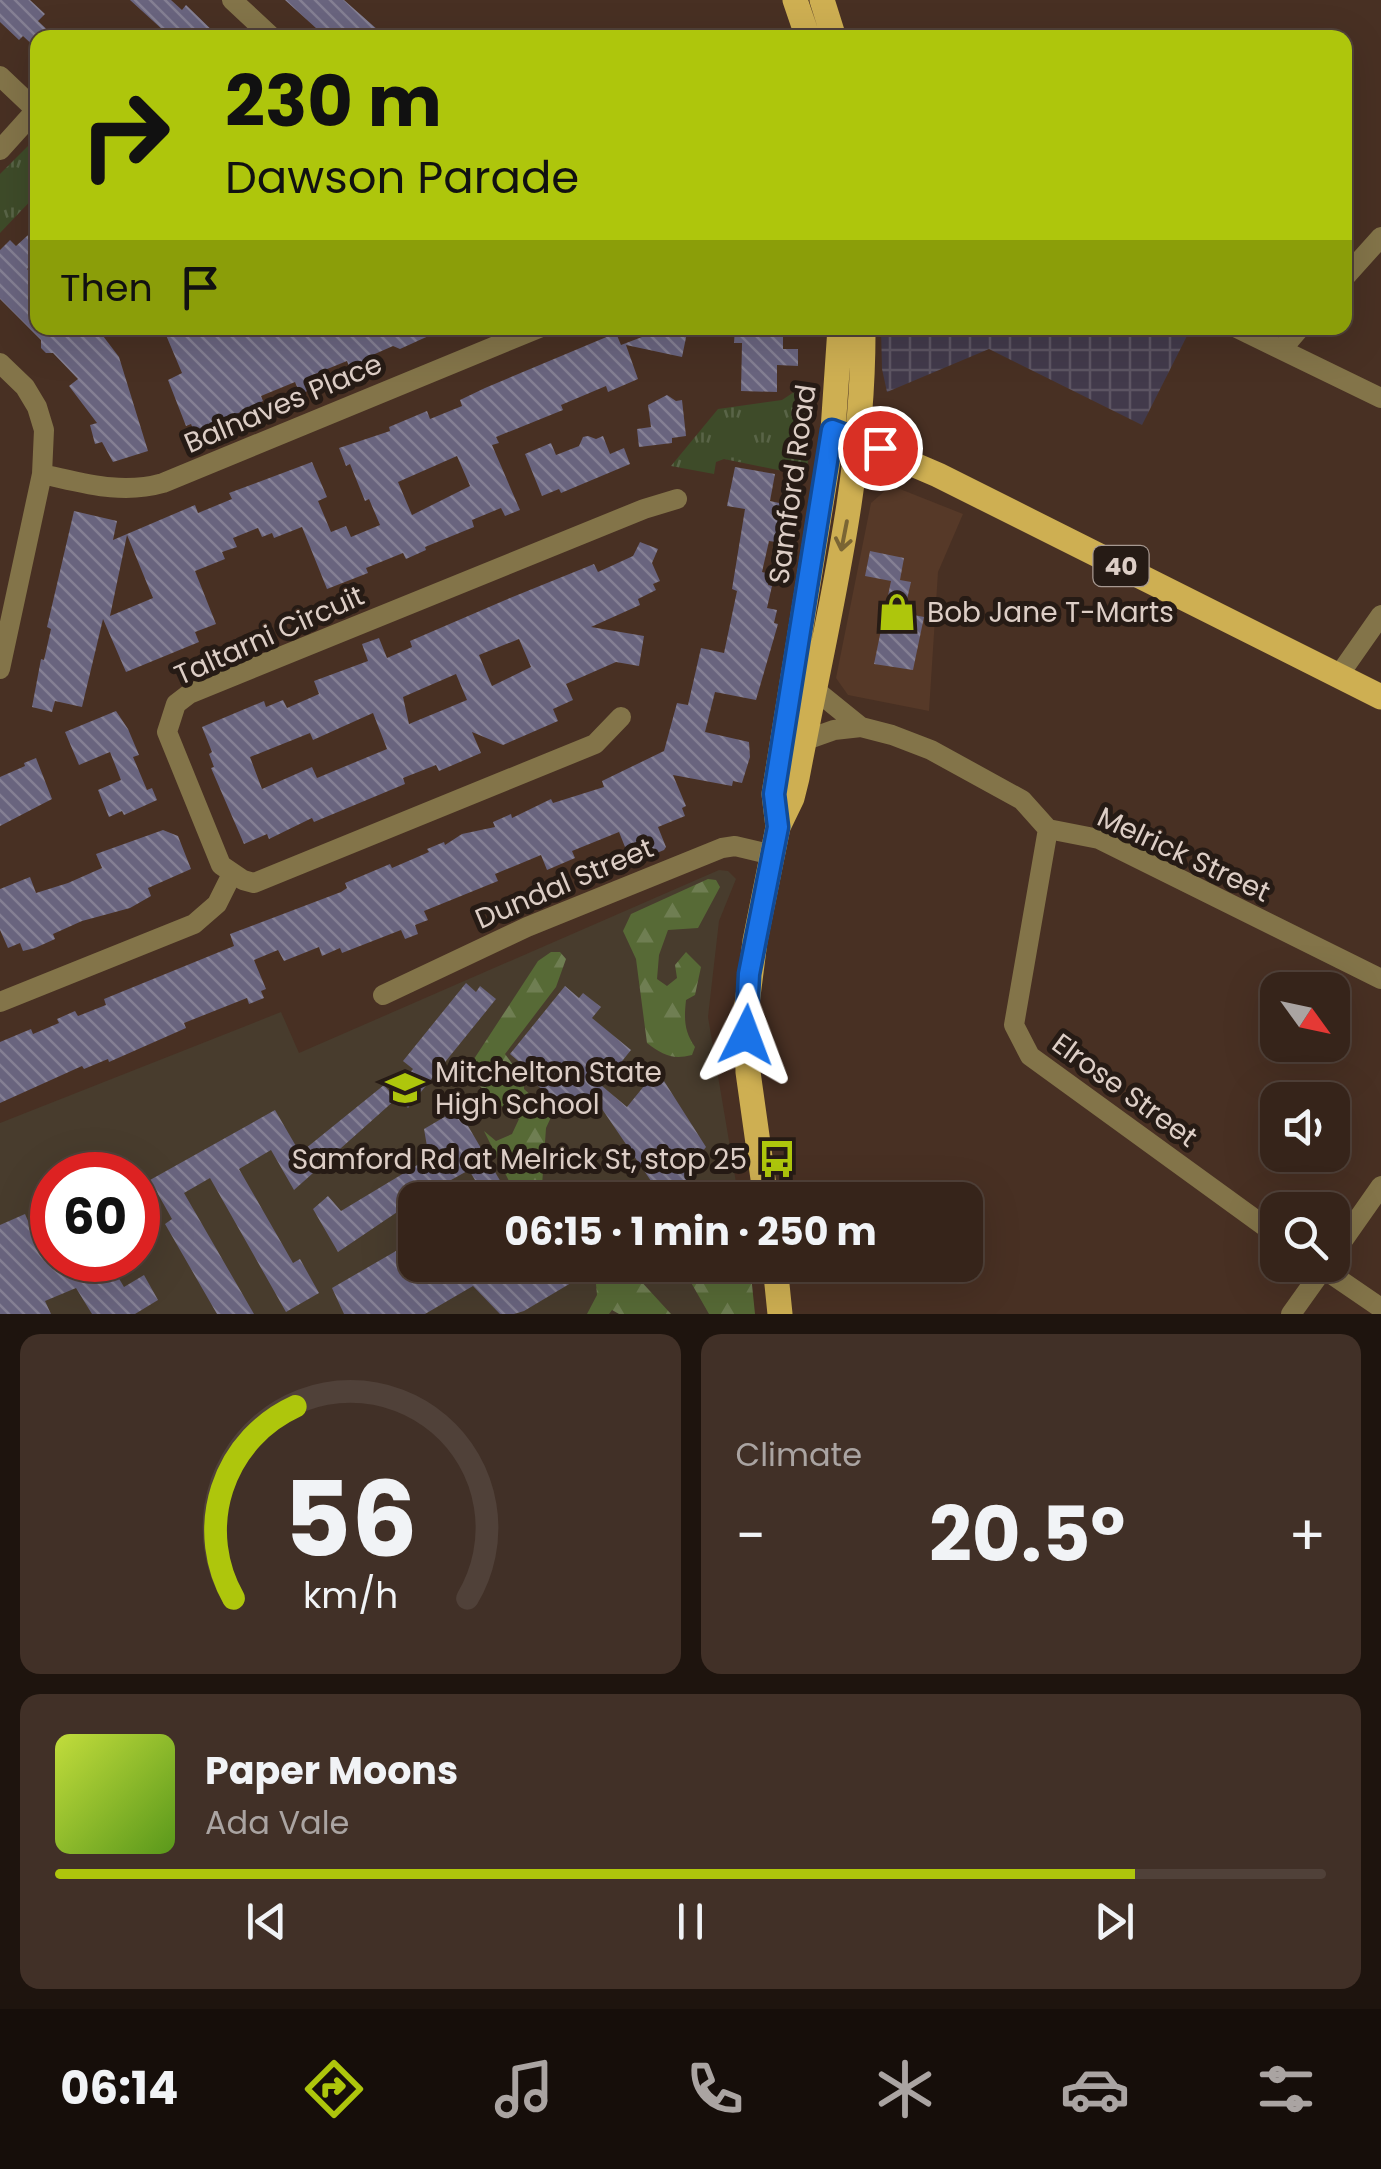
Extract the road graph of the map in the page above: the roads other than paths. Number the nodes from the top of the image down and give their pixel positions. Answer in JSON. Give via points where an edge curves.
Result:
{"nodes":[{"id":1,"x":232,"y":0,"type":"edge"},
{"id":2,"x":796,"y":0,"type":"edge"},
{"id":3,"x":822,"y":0,"type":"edge"},
{"id":4,"x":264,"y":30,"type":"edge"},
{"id":5,"x":805,"y":30,"type":"edge"},
{"id":6,"x":831,"y":30,"type":"edge"},
{"id":7,"x":0,"y":76,"type":"edge"},
{"id":8,"x":30,"y":104,"type":"edge"},
{"id":9,"x":30,"y":118,"type":"edge"},
{"id":10,"x":0,"y":150,"type":"edge"},
{"id":11,"x":1381,"y":236,"type":"edge"},
{"id":12,"x":1352,"y":269,"type":"edge"},
{"id":13,"x":522,"y":335,"type":"edge"},
{"id":14,"x":839,"y":335,"type":"edge"},
{"id":15,"x":863,"y":335,"type":"edge"},
{"id":16,"x":1252,"y":335,"type":"edge"},
{"id":17,"x":1294,"y":335,"type":"edge"},
{"id":18,"x":1282,"y":349,"type":"junction"},
{"id":19,"x":0,"y":363,"type":"edge"},
{"id":20,"x":1381,"y":398,"type":"edge"},
{"id":21,"x":832,"y":430,"type":"junction"},
{"id":22,"x":859,"y":440,"type":"junction"},
{"id":23,"x":42,"y":474,"type":"junction"},
{"id":24,"x":677,"y":500,"type":"dead end"},
{"id":25,"x":1381,"y":615,"type":"edge"},
{"id":26,"x":0,"y":669,"type":"edge"},
{"id":27,"x":1339,"y":675,"type":"junction"},
{"id":28,"x":814,"y":689,"type":"junction"},
{"id":29,"x":1381,"y":696,"type":"edge"},
{"id":30,"x":621,"y":716,"type":"dead end"},
{"id":31,"x":861,"y":727,"type":"junction"},
{"id":32,"x":803,"y":741,"type":"junction"},
{"id":33,"x":778,"y":827,"type":"junction"},
{"id":34,"x":1048,"y":829,"type":"junction"},
{"id":35,"x":772,"y":855,"type":"junction"},
{"id":36,"x":232,"y":874,"type":"junction"},
{"id":37,"x":1381,"y":979,"type":"edge"},
{"id":38,"x":383,"y":996,"type":"dead end"},
{"id":39,"x":0,"y":1002,"type":"edge"},
{"id":40,"x":763,"y":1182,"type":"edge"},
{"id":41,"x":1381,"y":1186,"type":"edge"},
{"id":42,"x":1260,"y":1223,"type":"edge"},
{"id":43,"x":1350,"y":1229,"type":"edge"},
{"id":44,"x":777,"y":1282,"type":"edge"},
{"id":45,"x":1312,"y":1282,"type":"edge"},
{"id":46,"x":1348,"y":1282,"type":"edge"},
{"id":47,"x":1381,"y":1308,"type":"edge"},
{"id":48,"x":780,"y":1314,"type":"edge"},
{"id":49,"x":1290,"y":1314,"type":"edge"}],
"edges":[{"from":1,"to":4,"type":"street"},
{"from":2,"to":5,"type":"main road"},
{"from":3,"to":6,"type":"main road"},
{"from":7,"to":8,"type":"street"},
{"from":9,"to":10,"type":"street"},
{"from":11,"to":12,"type":"street"},
{"from":13,"to":23,"type":"street","name":"Balnaves Place","via":[[140,490]]},
{"from":14,"to":21,"type":"main road","name":"Samford Road"},
{"from":15,"to":22,"type":"main road","name":"Samford Road"},
{"from":16,"to":18,"type":"street"},
{"from":17,"to":18,"type":"street"},
{"from":18,"to":20,"type":"street"},
{"from":19,"to":23,"type":"street","via":[[37,407],[44,430]]},
{"from":21,"to":22,"type":"main road","number":"40"},
{"from":21,"to":33,"type":"main road","name":"Samford Road","via":[[774,794]]},
{"from":22,"to":27,"type":"main road","number":"40"},
{"from":22,"to":28,"type":"main road","name":"Samford Road","one_way":true},
{"from":23,"to":26,"type":"street"},
{"from":24,"to":36,"type":"street","name":"Taltarni Circuit","via":[[644,508],[176,704],[167,732],[222,865]]},
{"from":25,"to":27,"type":"street"},
{"from":27,"to":29,"type":"main road","number":"40"},
{"from":28,"to":31,"type":"street"},
{"from":28,"to":32,"type":"main road","name":"Samford Road"},
{"from":30,"to":36,"type":"street","via":[[594,744],[505,781],[254,882]]},
{"from":31,"to":32,"type":"street"},
{"from":31,"to":34,"type":"street","via":[[914,742],[962,767],[1022,800]]},
{"from":32,"to":33,"type":"main road","name":"Samford Road","via":[[792,798]]},
{"from":33,"to":35,"type":"main road","name":"Samford Road"},
{"from":34,"to":37,"type":"street","name":"Melrick Street","via":[[1100,839]]},
{"from":34,"to":42,"type":"street","name":"Elrose Street","via":[[1014,1025],[1030,1056]]},
{"from":35,"to":38,"type":"street","name":"Dundal Street","via":[[722,848],[527,926]]},
{"from":35,"to":40,"type":"main road","name":"Samford Road","via":[[749,974],[746,1035]]},
{"from":36,"to":39,"type":"street","via":[[218,904],[194,924]]},
{"from":41,"to":43,"type":"street"},
{"from":44,"to":48,"type":"main road"},
{"from":45,"to":49,"type":"street"},
{"from":46,"to":47,"type":"street"}]}
